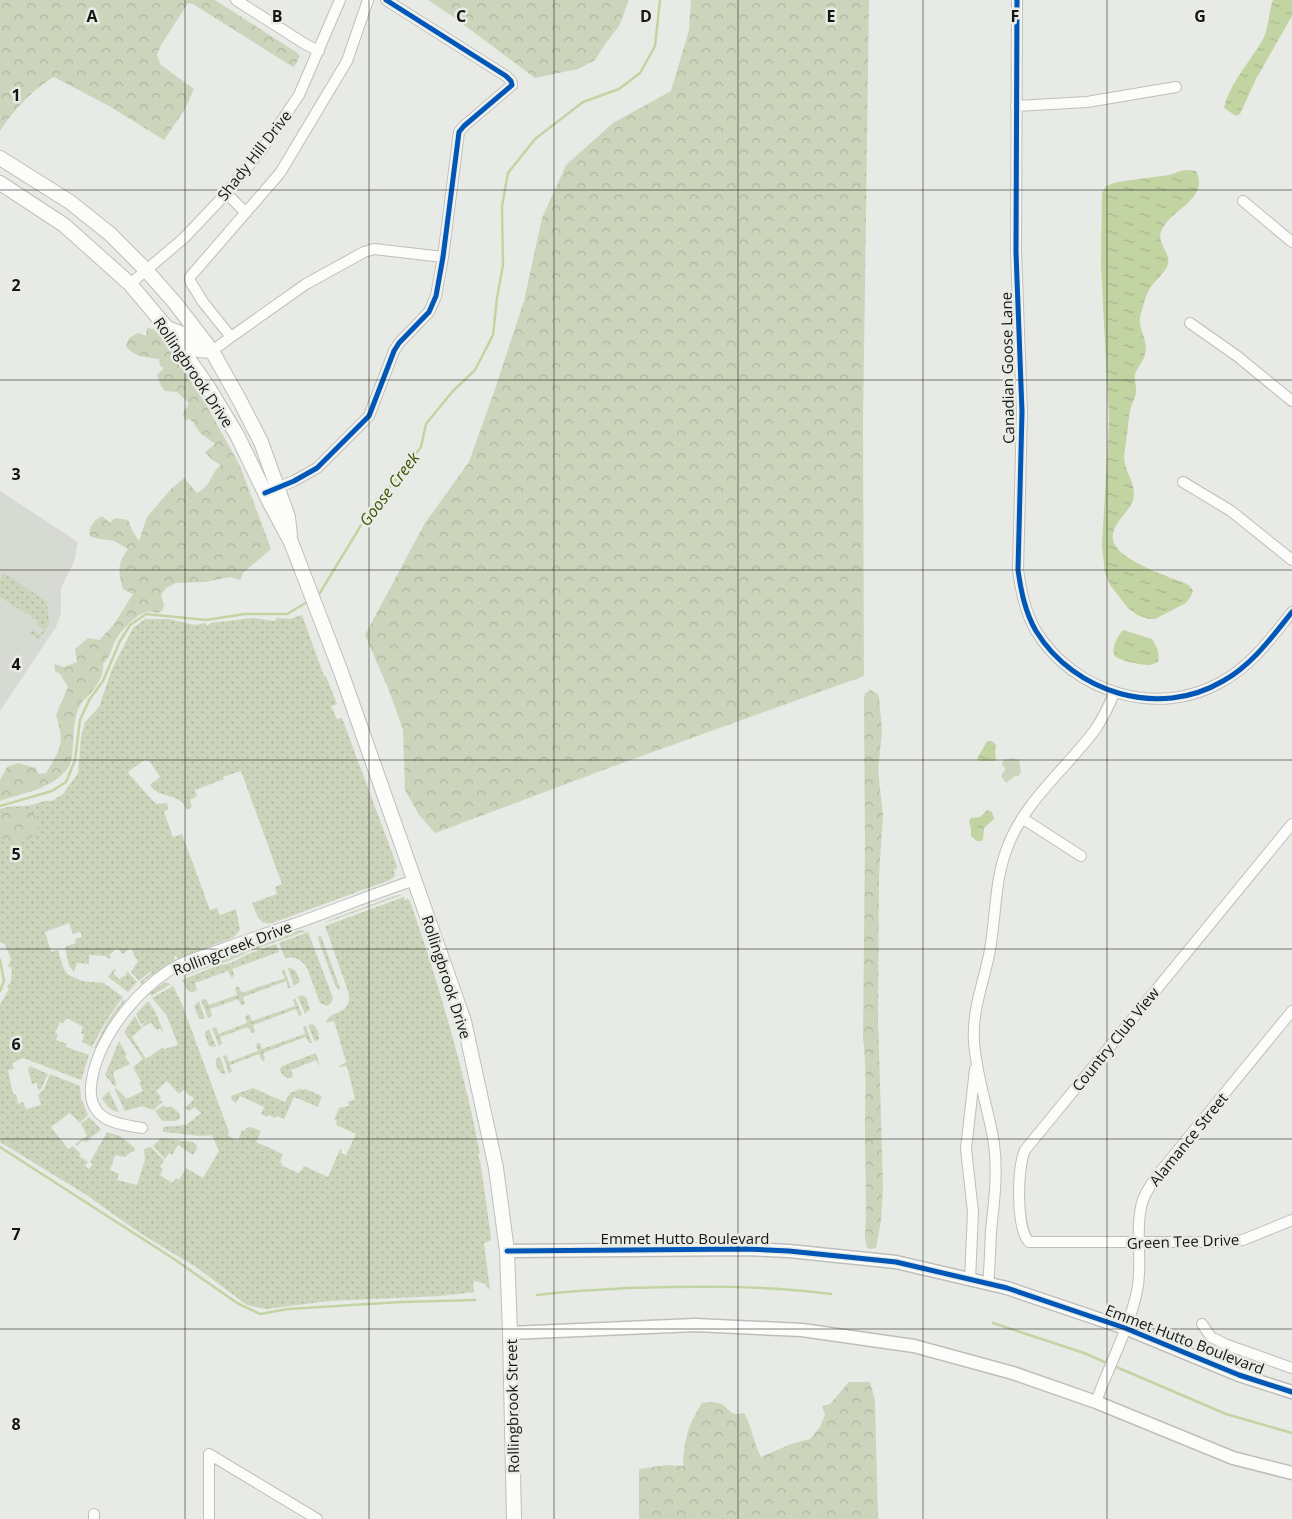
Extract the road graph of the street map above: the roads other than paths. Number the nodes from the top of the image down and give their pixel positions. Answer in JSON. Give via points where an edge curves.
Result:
{"nodes":[{"id":1,"x":236,"y":0,"type":"edge"},
{"id":2,"x":340,"y":0,"type":"edge"},
{"id":3,"x":368,"y":0,"type":"edge"},
{"id":4,"x":386,"y":0,"type":"edge"},
{"id":5,"x":1017,"y":0,"type":"edge"},
{"id":6,"x":319,"y":51,"type":"junction"},
{"id":7,"x":1176,"y":87,"type":"dead end"},
{"id":8,"x":1016,"y":106,"type":"junction"},
{"id":9,"x":0,"y":158,"type":"edge"},
{"id":10,"x":0,"y":183,"type":"edge"},
{"id":11,"x":226,"y":193,"type":"junction"},
{"id":12,"x":1243,"y":201,"type":"dead end"},
{"id":13,"x":246,"y":213,"type":"junction"},
{"id":14,"x":1292,"y":242,"type":"edge"},
{"id":15,"x":443,"y":257,"type":"junction"},
{"id":16,"x":146,"y":270,"type":"junction"},
{"id":17,"x":130,"y":284,"type":"junction"},
{"id":18,"x":1190,"y":323,"type":"dead end"},
{"id":19,"x":167,"y":328,"type":"junction"},
{"id":20,"x":231,"y":337,"type":"junction"},
{"id":21,"x":212,"y":351,"type":"junction"},
{"id":22,"x":1292,"y":401,"type":"edge"},
{"id":23,"x":1183,"y":482,"type":"dead end"},
{"id":24,"x":278,"y":488,"type":"junction"},
{"id":25,"x":265,"y":493,"type":"junction"},
{"id":26,"x":291,"y":542,"type":"junction"},
{"id":27,"x":1292,"y":560,"type":"edge"},
{"id":28,"x":1292,"y":612,"type":"edge"},
{"id":29,"x":1114,"y":693,"type":"junction"},
{"id":30,"x":1022,"y":818,"type":"junction"},
{"id":31,"x":1292,"y":824,"type":"edge"},
{"id":32,"x":1081,"y":856,"type":"dead end"},
{"id":33,"x":415,"y":880,"type":"junction"},
{"id":34,"x":1292,"y":1011,"type":"edge"},
{"id":35,"x":976,"y":1063,"type":"junction"},
{"id":36,"x":142,"y":1128,"type":"dead end"},
{"id":37,"x":1292,"y":1220,"type":"edge"},
{"id":38,"x":1070,"y":1243,"type":"joint"},
{"id":39,"x":1139,"y":1243,"type":"junction"},
{"id":40,"x":506,"y":1251,"type":"junction"},
{"id":41,"x":970,"y":1280,"type":"junction"},
{"id":42,"x":988,"y":1284,"type":"junction"},
{"id":43,"x":508,"y":1293,"type":"joint"},
{"id":44,"x":1202,"y":1324,"type":"dead end"},
{"id":45,"x":1124,"y":1328,"type":"junction"},
{"id":46,"x":510,"y":1333,"type":"junction"},
{"id":47,"x":1292,"y":1368,"type":"edge"},
{"id":48,"x":1292,"y":1392,"type":"edge"},
{"id":49,"x":1096,"y":1402,"type":"junction"},
{"id":50,"x":1292,"y":1473,"type":"edge"},
{"id":51,"x":209,"y":1519,"type":"edge"},
{"id":52,"x":317,"y":1519,"type":"edge"},
{"id":53,"x":514,"y":1519,"type":"edge"}],
"edges":[{"from":1,"to":6,"type":"street"},
{"from":2,"to":6,"type":"street","name":"Shady Hill Drive"},
{"from":3,"to":13,"type":"street","via":[[347,61],[280,173]]},
{"from":4,"to":15,"type":"street","via":[[506,76],[512,85],[460,132]]},
{"from":5,"to":8,"type":"street","name":"Canadian Goose Lane"},
{"from":6,"to":11,"type":"street","name":"Shady Hill Drive","via":[[299,95],[263,148]]},
{"from":7,"to":8,"type":"street","via":[[1087,102]]},
{"from":8,"to":29,"type":"street","name":"Canadian Goose Lane","via":[[1016,252],[1022,412],[1018,570],[1021,592],[1031,621],[1045,644],[1069,668]]},
{"from":9,"to":16,"type":"main road","name":"Rollingbrook Drive","via":[[70,202],[110,234]]},
{"from":10,"to":17,"type":"main road","name":"Rollingbrook Drive","via":[[64,225]]},
{"from":11,"to":13,"type":"street"},
{"from":11,"to":16,"type":"street","name":"Shady Hill Drive","via":[[184,238]]},
{"from":12,"to":14,"type":"street"},
{"from":13,"to":20,"type":"street","via":[[190,277],[203,302]]},
{"from":15,"to":20,"type":"street","via":[[374,249],[364,252],[306,284]]},
{"from":15,"to":24,"type":"street","via":[[436,296],[429,312],[394,351],[369,416],[317,468]]},
{"from":16,"to":17,"type":"street","name":"Shady Hill Drive"},
{"from":16,"to":21,"type":"main road","name":"Rollingbrook Drive"},
{"from":17,"to":19,"type":"main road","name":"Rollingbrook Drive"},
{"from":18,"to":22,"type":"street"},
{"from":19,"to":21,"type":"main road","via":[[183,334],[198,350]]},
{"from":19,"to":25,"type":"main road","name":"Rollingbrook Drive","via":[[213,395]]},
{"from":20,"to":21,"type":"street"},
{"from":21,"to":24,"type":"main road","name":"Rollingbrook Drive","via":[[261,442]]},
{"from":23,"to":27,"type":"street","via":[[1231,511]]},
{"from":24,"to":25,"type":"street"},
{"from":24,"to":26,"type":"main road","name":"Rollingbrook Drive","via":[[288,517]]},
{"from":25,"to":26,"type":"main road","name":"Rollingbrook Drive"},
{"from":26,"to":33,"type":"main road","name":"Rollingbrook Drive"},
{"from":28,"to":29,"type":"street","name":"Canadian Goose Lane","via":[[1249,662],[1223,682],[1179,697],[1162,699]]},
{"from":29,"to":30,"type":"street","via":[[1095,730]]},
{"from":30,"to":32,"type":"street"},
{"from":30,"to":35,"type":"street","via":[[1012,835],[1002,868],[989,956],[976,1005]]},
{"from":31,"to":38,"type":"street","name":"Country Club View","via":[[1024,1150],[1020,1163],[1020,1196],[1025,1237],[1036,1243]]},
{"from":33,"to":36,"type":"street","name":"Rollingcreek Drive","via":[[205,955],[169,971],[150,986],[127,1008],[109,1036],[92,1079],[91,1094],[98,1114],[108,1120]]},
{"from":33,"to":40,"type":"main road","name":"Rollingbrook Drive","via":[[464,1021],[496,1168]]},
{"from":34,"to":39,"type":"street","name":"Alamance Street","via":[[1148,1189],[1141,1207]]},
{"from":35,"to":41,"type":"street","via":[[966,1149],[973,1212]]},
{"from":35,"to":42,"type":"street","via":[[994,1143],[996,1167]]},
{"from":37,"to":39,"type":"street","name":"Green Tee Drive","via":[[1243,1240]]},
{"from":38,"to":39,"type":"street","name":"Green Tee Drive"},
{"from":39,"to":45,"type":"street","name":"Alamance Street","via":[[1137,1290]]},
{"from":40,"to":41,"type":"street","name":"Emmet Hutto Boulevard","via":[[707,1248],[789,1251],[896,1262]]},
{"from":40,"to":43,"type":"main road","name":"Rollingbrook Drive"},
{"from":41,"to":42,"type":"street","name":"Emmet Hutto Boulevard"},
{"from":42,"to":45,"type":"street","name":"Emmet Hutto Boulevard"},
{"from":43,"to":46,"type":"main road","name":"Rollingbrook Street"},
{"from":44,"to":47,"type":"street","via":[[1211,1336],[1227,1345]]},
{"from":45,"to":48,"type":"street","name":"Emmet Hutto Boulevard","via":[[1240,1375]]},
{"from":45,"to":49,"type":"street","name":"Alamance Street"},
{"from":46,"to":49,"type":"street","via":[[678,1325],[802,1330],[914,1346],[1013,1373]]},
{"from":46,"to":53,"type":"main road","name":"Rollingbrook Street"},
{"from":49,"to":50,"type":"street","via":[[1233,1458]]},
{"from":51,"to":52,"type":"street","via":[[209,1454]]}]}
